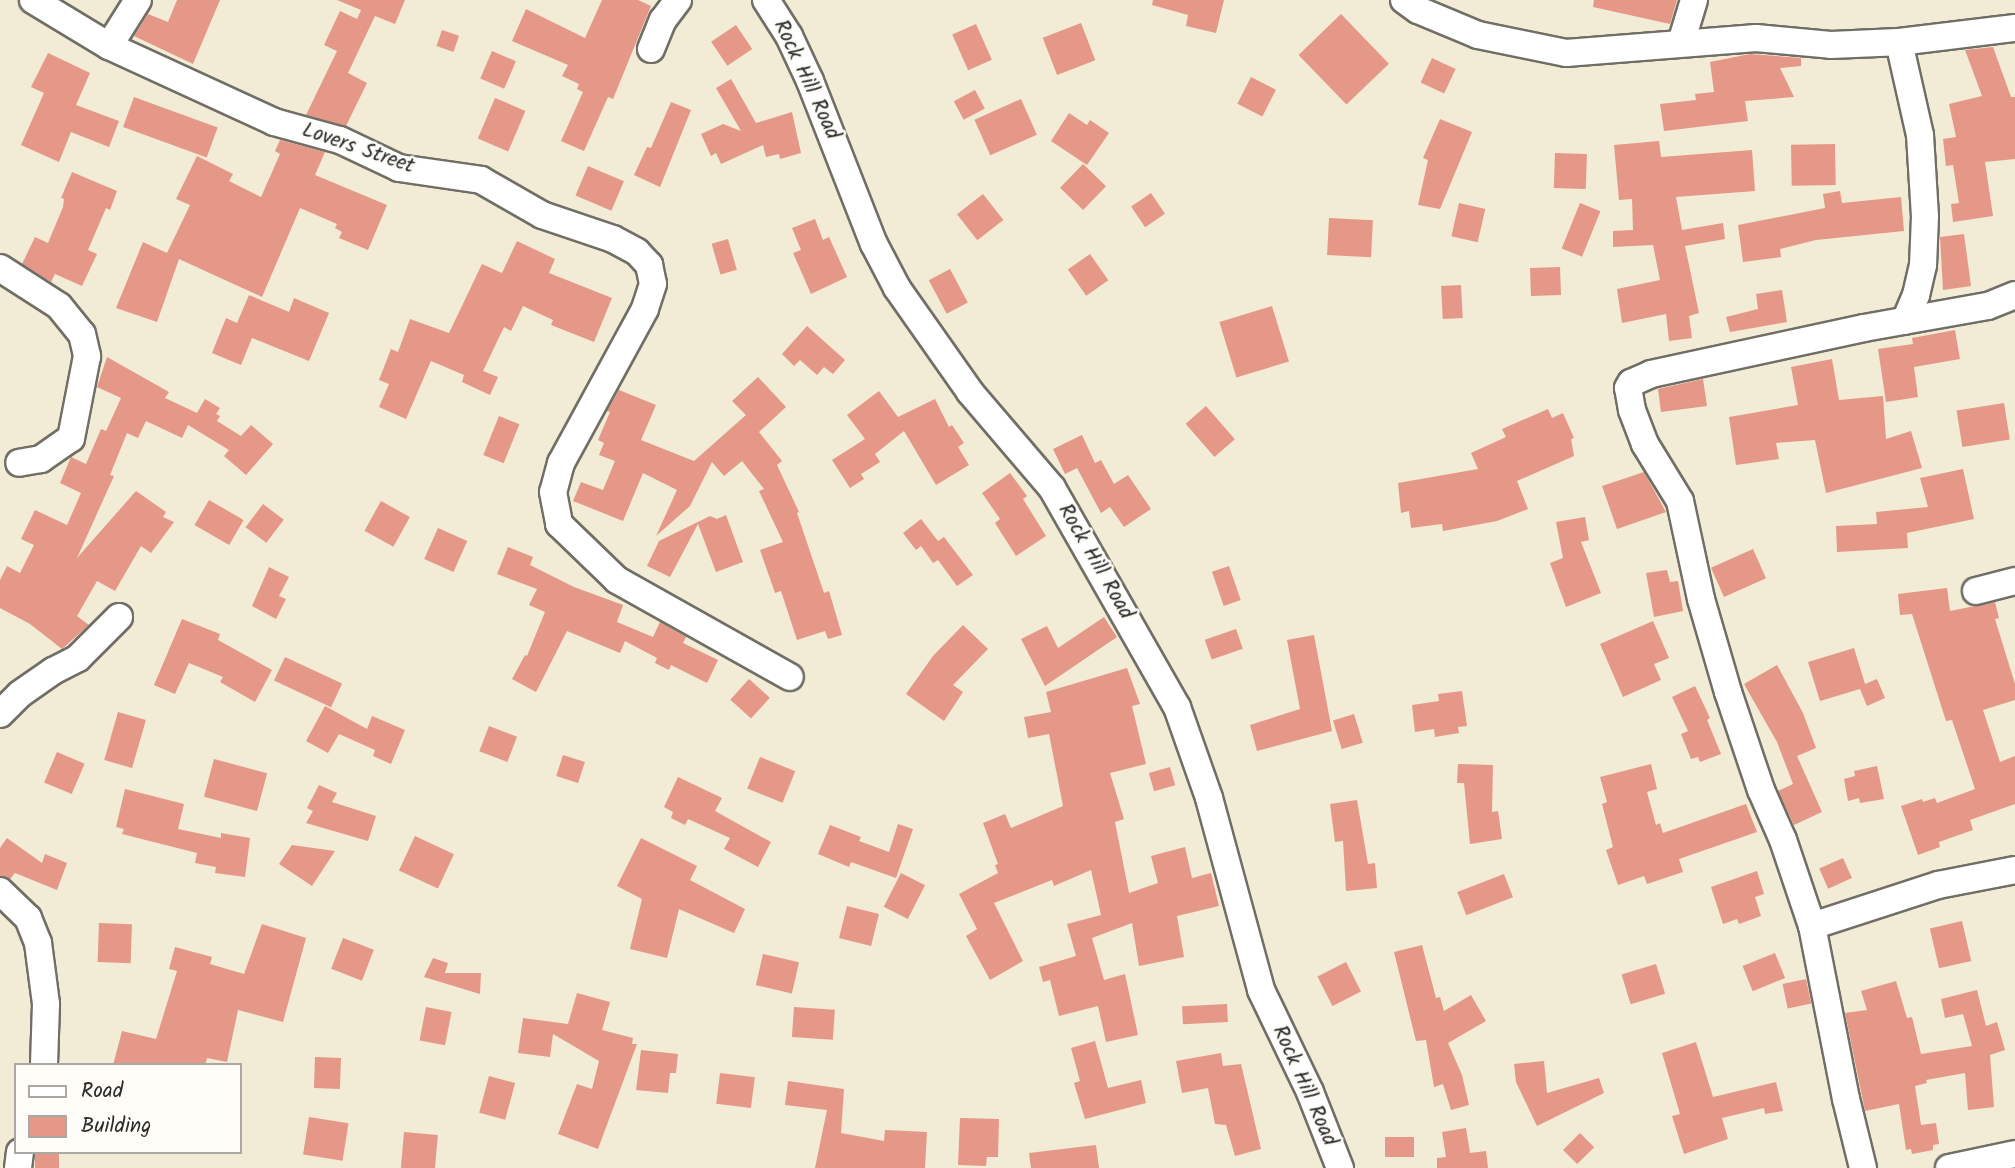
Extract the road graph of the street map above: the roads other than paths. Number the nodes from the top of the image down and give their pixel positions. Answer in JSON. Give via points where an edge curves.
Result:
{"nodes":[{"id":1,"x":33,"y":0,"type":"edge"},
{"id":2,"x":138,"y":0,"type":"edge"},
{"id":3,"x":678,"y":0,"type":"edge"},
{"id":4,"x":766,"y":0,"type":"edge"},
{"id":5,"x":1404,"y":0,"type":"edge"},
{"id":6,"x":1694,"y":0,"type":"edge"},
{"id":7,"x":2015,"y":28,"type":"edge"},
{"id":8,"x":1899,"y":42,"type":"junction"},
{"id":9,"x":1681,"y":43,"type":"junction"},
{"id":10,"x":109,"y":46,"type":"junction"},
{"id":11,"x":651,"y":49,"type":"dead end"},
{"id":12,"x":0,"y":268,"type":"edge"},
{"id":13,"x":2015,"y":295,"type":"edge"},
{"id":14,"x":1905,"y":321,"type":"junction"},
{"id":15,"x":19,"y":463,"type":"dead end"},
{"id":16,"x":2015,"y":581,"type":"edge"},
{"id":17,"x":1976,"y":591,"type":"dead end"},
{"id":18,"x":119,"y":617,"type":"dead end"},
{"id":19,"x":790,"y":677,"type":"dead end"},
{"id":20,"x":0,"y":714,"type":"edge"},
{"id":21,"x":2015,"y":870,"type":"edge"},
{"id":22,"x":0,"y":891,"type":"edge"},
{"id":23,"x":1812,"y":926,"type":"junction"},
{"id":24,"x":44,"y":1063,"type":"edge"},
{"id":25,"x":2015,"y":1154,"type":"edge"},
{"id":26,"x":1339,"y":1168,"type":"edge"},
{"id":27,"x":1863,"y":1168,"type":"edge"},
{"id":28,"x":1949,"y":1168,"type":"edge"}],
"edges":[{"from":1,"to":10,"type":"street","name":"Lovers Street"},
{"from":2,"to":10,"type":"street"},
{"from":3,"to":11,"type":"street"},
{"from":4,"to":26,"type":"street","name":"Rock Hill Road","via":[[810,81],[874,244],[897,288],[970,392],[1052,488],[1177,707],[1209,799],[1261,990],[1310,1092]]},
{"from":5,"to":9,"type":"street","via":[[1478,35],[1566,53]]},
{"from":6,"to":9,"type":"street"},
{"from":7,"to":8,"type":"street"},
{"from":8,"to":9,"type":"street","via":[[1831,45],[1756,38]]},
{"from":8,"to":14,"type":"street","via":[[1920,135],[1925,216],[1923,265]]},
{"from":10,"to":19,"type":"street","name":"Lovers Street","via":[[274,122],[340,140],[399,168],[481,180],[542,215],[637,252],[649,265],[653,284],[645,309],[561,463],[553,492],[559,524],[617,580]]},
{"from":12,"to":15,"type":"street","via":[[59,306],[82,334],[86,356],[71,438],[41,459]]},
{"from":13,"to":14,"type":"street","via":[[1988,306]]},
{"from":14,"to":23,"type":"street","via":[[1662,371],[1628,388],[1645,444],[1680,501],[1701,599],[1728,692]]},
{"from":16,"to":17,"type":"street"},
{"from":18,"to":20,"type":"street","via":[[78,658],[20,694]]},
{"from":21,"to":23,"type":"street","via":[[1938,886]]},
{"from":22,"to":24,"type":"street","via":[[28,918],[38,943],[46,1004]]},
{"from":23,"to":27,"type":"street"},
{"from":25,"to":28,"type":"street"}]}
